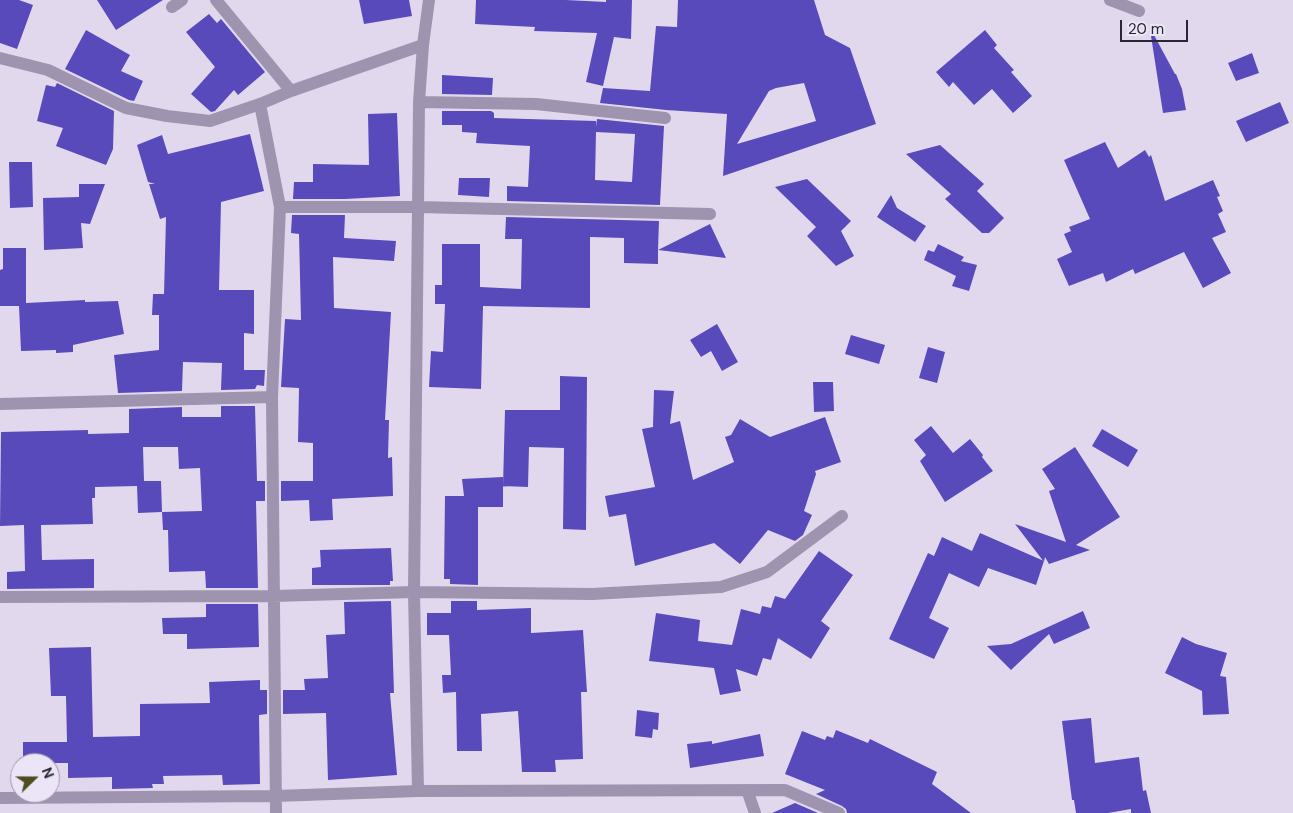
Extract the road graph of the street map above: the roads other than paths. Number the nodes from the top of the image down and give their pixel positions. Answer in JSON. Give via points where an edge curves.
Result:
{"nodes":[{"id":1,"x":216,"y":0,"type":"edge"},
{"id":2,"x":429,"y":0,"type":"edge"},
{"id":3,"x":1110,"y":0,"type":"edge"},
{"id":4,"x":1139,"y":11,"type":"dead end"},
{"id":5,"x":423,"y":46,"type":"junction"},
{"id":6,"x":0,"y":58,"type":"edge"},
{"id":7,"x":291,"y":91,"type":"junction"},
{"id":8,"x":420,"y":102,"type":"junction"},
{"id":9,"x":260,"y":104,"type":"junction"},
{"id":10,"x":665,"y":118,"type":"dead end"},
{"id":11,"x":280,"y":207,"type":"junction"},
{"id":12,"x":418,"y":207,"type":"junction"},
{"id":13,"x":710,"y":214,"type":"dead end"},
{"id":14,"x":272,"y":397,"type":"junction"},
{"id":15,"x":0,"y":404,"type":"edge"},
{"id":16,"x":842,"y":516,"type":"dead end"},
{"id":17,"x":414,"y":592,"type":"junction"},
{"id":18,"x":273,"y":596,"type":"junction"},
{"id":19,"x":0,"y":598,"type":"edge"},
{"id":20,"x":747,"y":790,"type":"junction"},
{"id":21,"x":418,"y":791,"type":"junction"},
{"id":22,"x":276,"y":796,"type":"junction"},
{"id":23,"x":0,"y":798,"type":"edge"},
{"id":24,"x":276,"y":813,"type":"edge"},
{"id":25,"x":755,"y":813,"type":"edge"},
{"id":26,"x":839,"y":813,"type":"edge"}],
"edges":[{"from":1,"to":7,"type":"street"},
{"from":2,"to":5,"type":"street"},
{"from":3,"to":4,"type":"street"},
{"from":5,"to":7,"type":"street"},
{"from":5,"to":8,"type":"street"},
{"from":6,"to":9,"type":"street","via":[[48,70],[126,108],[167,116],[210,121]]},
{"from":7,"to":9,"type":"street"},
{"from":8,"to":10,"type":"street","via":[[536,104]]},
{"from":8,"to":12,"type":"street"},
{"from":9,"to":11,"type":"street"},
{"from":11,"to":12,"type":"street"},
{"from":11,"to":14,"type":"street"},
{"from":12,"to":13,"type":"street"},
{"from":12,"to":17,"type":"street"},
{"from":14,"to":15,"type":"street"},
{"from":14,"to":18,"type":"street"},
{"from":16,"to":17,"type":"street","via":[[767,572],[721,587],[592,594]]},
{"from":17,"to":18,"type":"street"},
{"from":17,"to":21,"type":"street"},
{"from":18,"to":19,"type":"street"},
{"from":18,"to":22,"type":"street"},
{"from":20,"to":21,"type":"street"},
{"from":20,"to":25,"type":"street"},
{"from":20,"to":26,"type":"street","via":[[785,790]]},
{"from":21,"to":22,"type":"street"},
{"from":22,"to":23,"type":"street"},
{"from":22,"to":24,"type":"street"}]}
